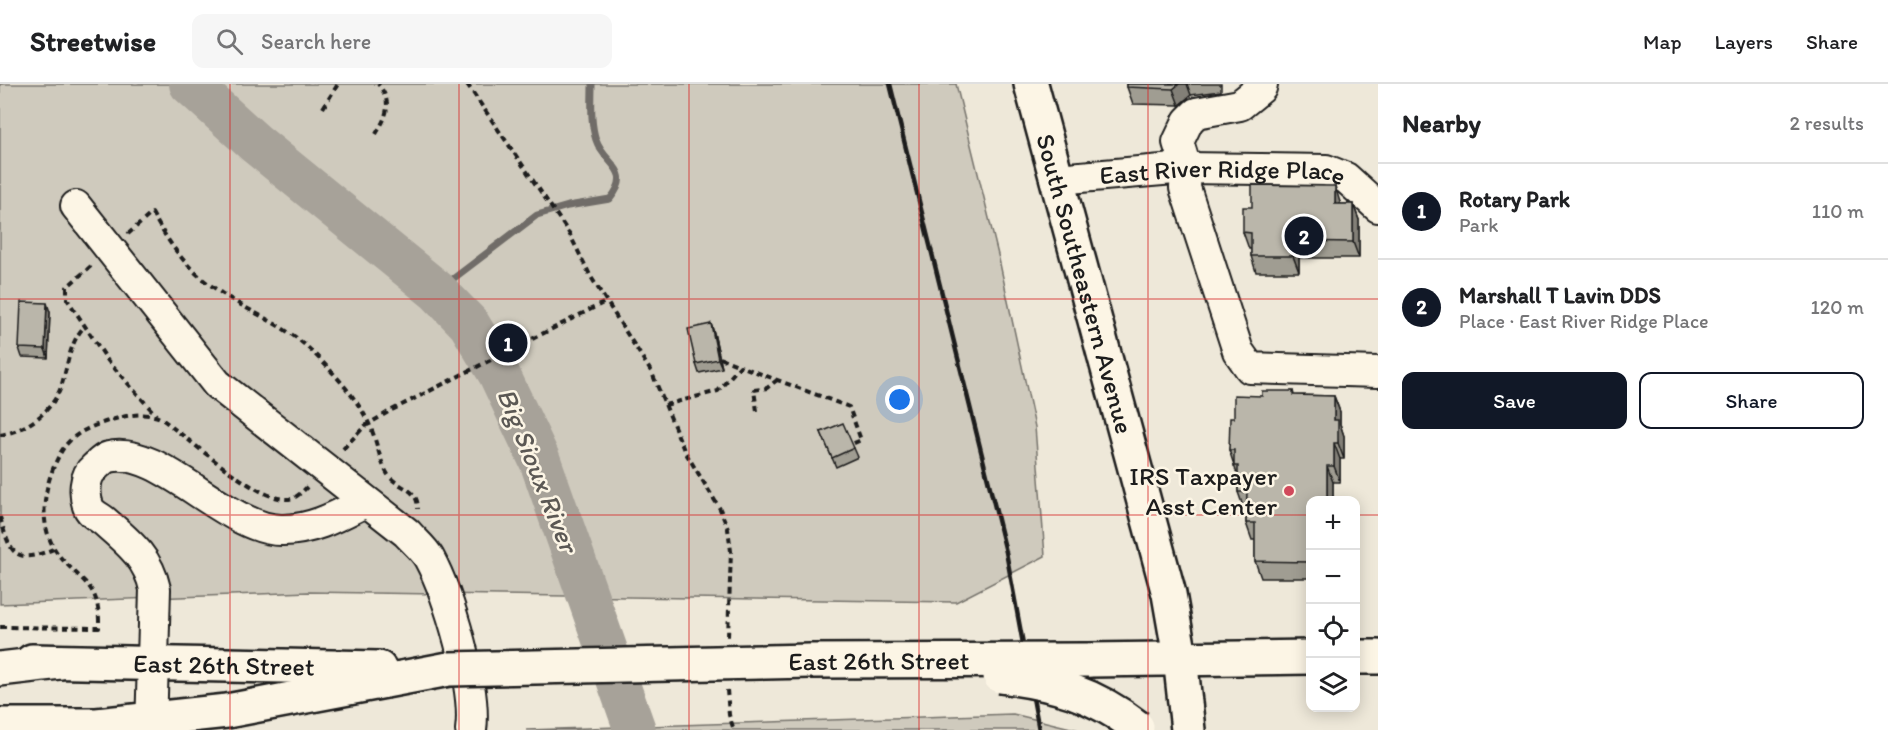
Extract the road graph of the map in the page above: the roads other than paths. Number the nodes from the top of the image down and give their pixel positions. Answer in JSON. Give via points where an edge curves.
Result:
{"nodes":[{"id":1,"x":1031,"y":84,"type":"edge"},
{"id":2,"x":1262,"y":84,"type":"edge"},
{"id":3,"x":1186,"y":168,"type":"junction"},
{"id":4,"x":1057,"y":179,"type":"junction"},
{"id":5,"x":76,"y":206,"type":"dead end"},
{"id":6,"x":1378,"y":207,"type":"edge"},
{"id":7,"x":1378,"y":372,"type":"edge"},
{"id":8,"x":365,"y":502,"type":"junction"},
{"id":9,"x":1180,"y":657,"type":"junction"},
{"id":10,"x":1306,"y":657,"type":"edge"},
{"id":11,"x":1360,"y":657,"type":"edge"},
{"id":12,"x":1378,"y":657,"type":"edge"},
{"id":13,"x":0,"y":661,"type":"edge"},
{"id":14,"x":810,"y":661,"type":"junction"},
{"id":15,"x":60,"y":662,"type":"junction"},
{"id":16,"x":151,"y":664,"type":"junction"},
{"id":17,"x":0,"y":669,"type":"edge"},
{"id":18,"x":449,"y":669,"type":"junction"},
{"id":19,"x":0,"y":725,"type":"edge"},
{"id":20,"x":151,"y":725,"type":"edge"},
{"id":21,"x":1139,"y":728,"type":"edge"},
{"id":22,"x":471,"y":730,"type":"edge"},
{"id":23,"x":1188,"y":730,"type":"edge"}],
"edges":[{"from":1,"to":4,"type":"main road","name":"South Southeastern Avenue"},
{"from":2,"to":3,"type":"street","via":[[1240,105],[1197,113],[1188,121],[1178,142]]},
{"from":3,"to":4,"type":"street","name":"East River Ridge Place"},
{"from":3,"to":6,"type":"street","name":"East River Ridge Place","via":[[1326,170],[1346,178]]},
{"from":3,"to":7,"type":"street","via":[[1185,188],[1238,351],[1250,368]]},
{"from":4,"to":9,"type":"main road","name":"South Southeastern Avenue","via":[[1164,573]]},
{"from":5,"to":8,"type":"street","via":[[216,384]]},
{"from":8,"to":16,"type":"street","via":[[321,523],[282,531],[252,523],[150,464],[130,457],[108,457],[91,470],[85,489],[88,509],[134,548],[151,570]]},
{"from":8,"to":22,"type":"street","via":[[407,533],[428,557],[451,615],[472,702]]},
{"from":9,"to":10,"type":"main road","name":"East 26th Street"},
{"from":9,"to":14,"type":"main road","name":"East 26th Street","bridge":true},
{"from":9,"to":23,"type":"main road","name":"South Southeastern Avenue"},
{"from":11,"to":12,"type":"main road"},
{"from":13,"to":15,"type":"main road","name":"East 26th Street"},
{"from":14,"to":18,"type":"main road","name":"East 26th Street","bridge":true},
{"from":14,"to":21,"type":"main road","bridge":true,"via":[[1040,682],[1091,697]]},
{"from":15,"to":16,"type":"main road","name":"East 26th Street"},
{"from":15,"to":17,"type":"main road"},
{"from":16,"to":18,"type":"main road","name":"East 26th Street"},
{"from":16,"to":20,"type":"street"},
{"from":18,"to":20,"type":"main road","name":"East 26th Street"},
{"from":19,"to":20,"type":"main road","name":"East 26th Street"}]}
